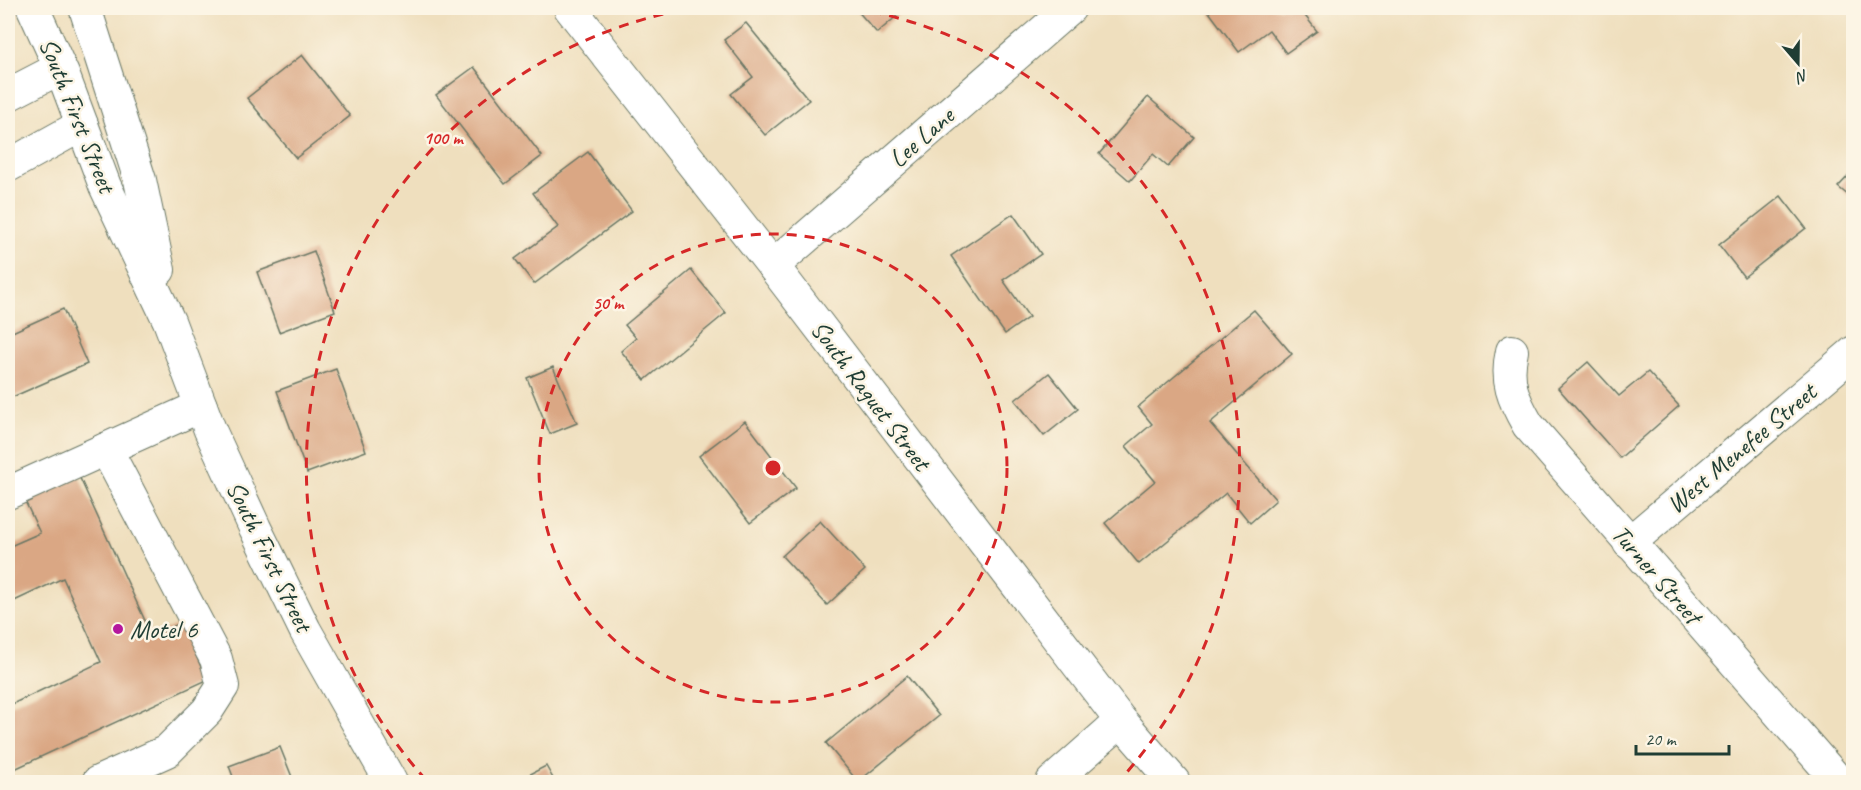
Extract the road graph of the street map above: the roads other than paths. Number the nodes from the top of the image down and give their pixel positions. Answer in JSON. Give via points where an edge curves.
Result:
{"nodes":[{"id":1,"x":33,"y":8,"type":"edge"},
{"id":2,"x":85,"y":8,"type":"edge"},
{"id":3,"x":570,"y":8,"type":"edge"},
{"id":4,"x":1070,"y":8,"type":"edge"},
{"id":5,"x":60,"y":68,"type":"junction"},
{"id":6,"x":8,"y":95,"type":"edge"},
{"id":7,"x":82,"y":125,"type":"junction"},
{"id":8,"x":8,"y":166,"type":"edge"},
{"id":9,"x":772,"y":266,"type":"junction"},
{"id":10,"x":169,"y":321,"type":"junction"},
{"id":11,"x":1512,"y":351,"type":"dead end"},
{"id":12,"x":1854,"y":352,"type":"edge"},
{"id":13,"x":201,"y":406,"type":"junction"},
{"id":14,"x":106,"y":449,"type":"junction"},
{"id":15,"x":8,"y":493,"type":"edge"},
{"id":16,"x":1629,"y":543,"type":"junction"},
{"id":17,"x":1120,"y":721,"type":"junction"},
{"id":18,"x":98,"y":783,"type":"edge"},
{"id":19,"x":391,"y":783,"type":"edge"},
{"id":20,"x":1052,"y":783,"type":"edge"},
{"id":21,"x":1174,"y":783,"type":"edge"},
{"id":22,"x":1839,"y":783,"type":"edge"}],
"edges":[{"from":1,"to":5,"type":"street","name":"South First Street"},
{"from":2,"to":10,"type":"street","name":"South First Street","via":[[140,180]]},
{"from":3,"to":9,"type":"street","name":"South Raguet Street"},
{"from":4,"to":9,"type":"street","name":"Lee Lane"},
{"from":5,"to":6,"type":"street"},
{"from":5,"to":7,"type":"street","name":"South First Street"},
{"from":7,"to":8,"type":"street"},
{"from":7,"to":10,"type":"street","name":"South First Street","via":[[105,186]]},
{"from":9,"to":17,"type":"street","name":"South Raguet Street"},
{"from":10,"to":13,"type":"street","name":"South First Street"},
{"from":11,"to":16,"type":"street","name":"Turner Street","via":[[1508,367],[1513,398],[1528,425]]},
{"from":12,"to":16,"type":"street","name":"West Menefee Street"},
{"from":13,"to":14,"type":"street"},
{"from":13,"to":19,"type":"street","name":"South First Street","via":[[305,630]]},
{"from":14,"to":15,"type":"street"},
{"from":14,"to":18,"type":"street","via":[[216,658],[223,686],[207,711],[167,751]]},
{"from":16,"to":22,"type":"street","name":"Turner Street"},
{"from":17,"to":20,"type":"street"},
{"from":17,"to":21,"type":"street","name":"South Raguet Street"}]}
